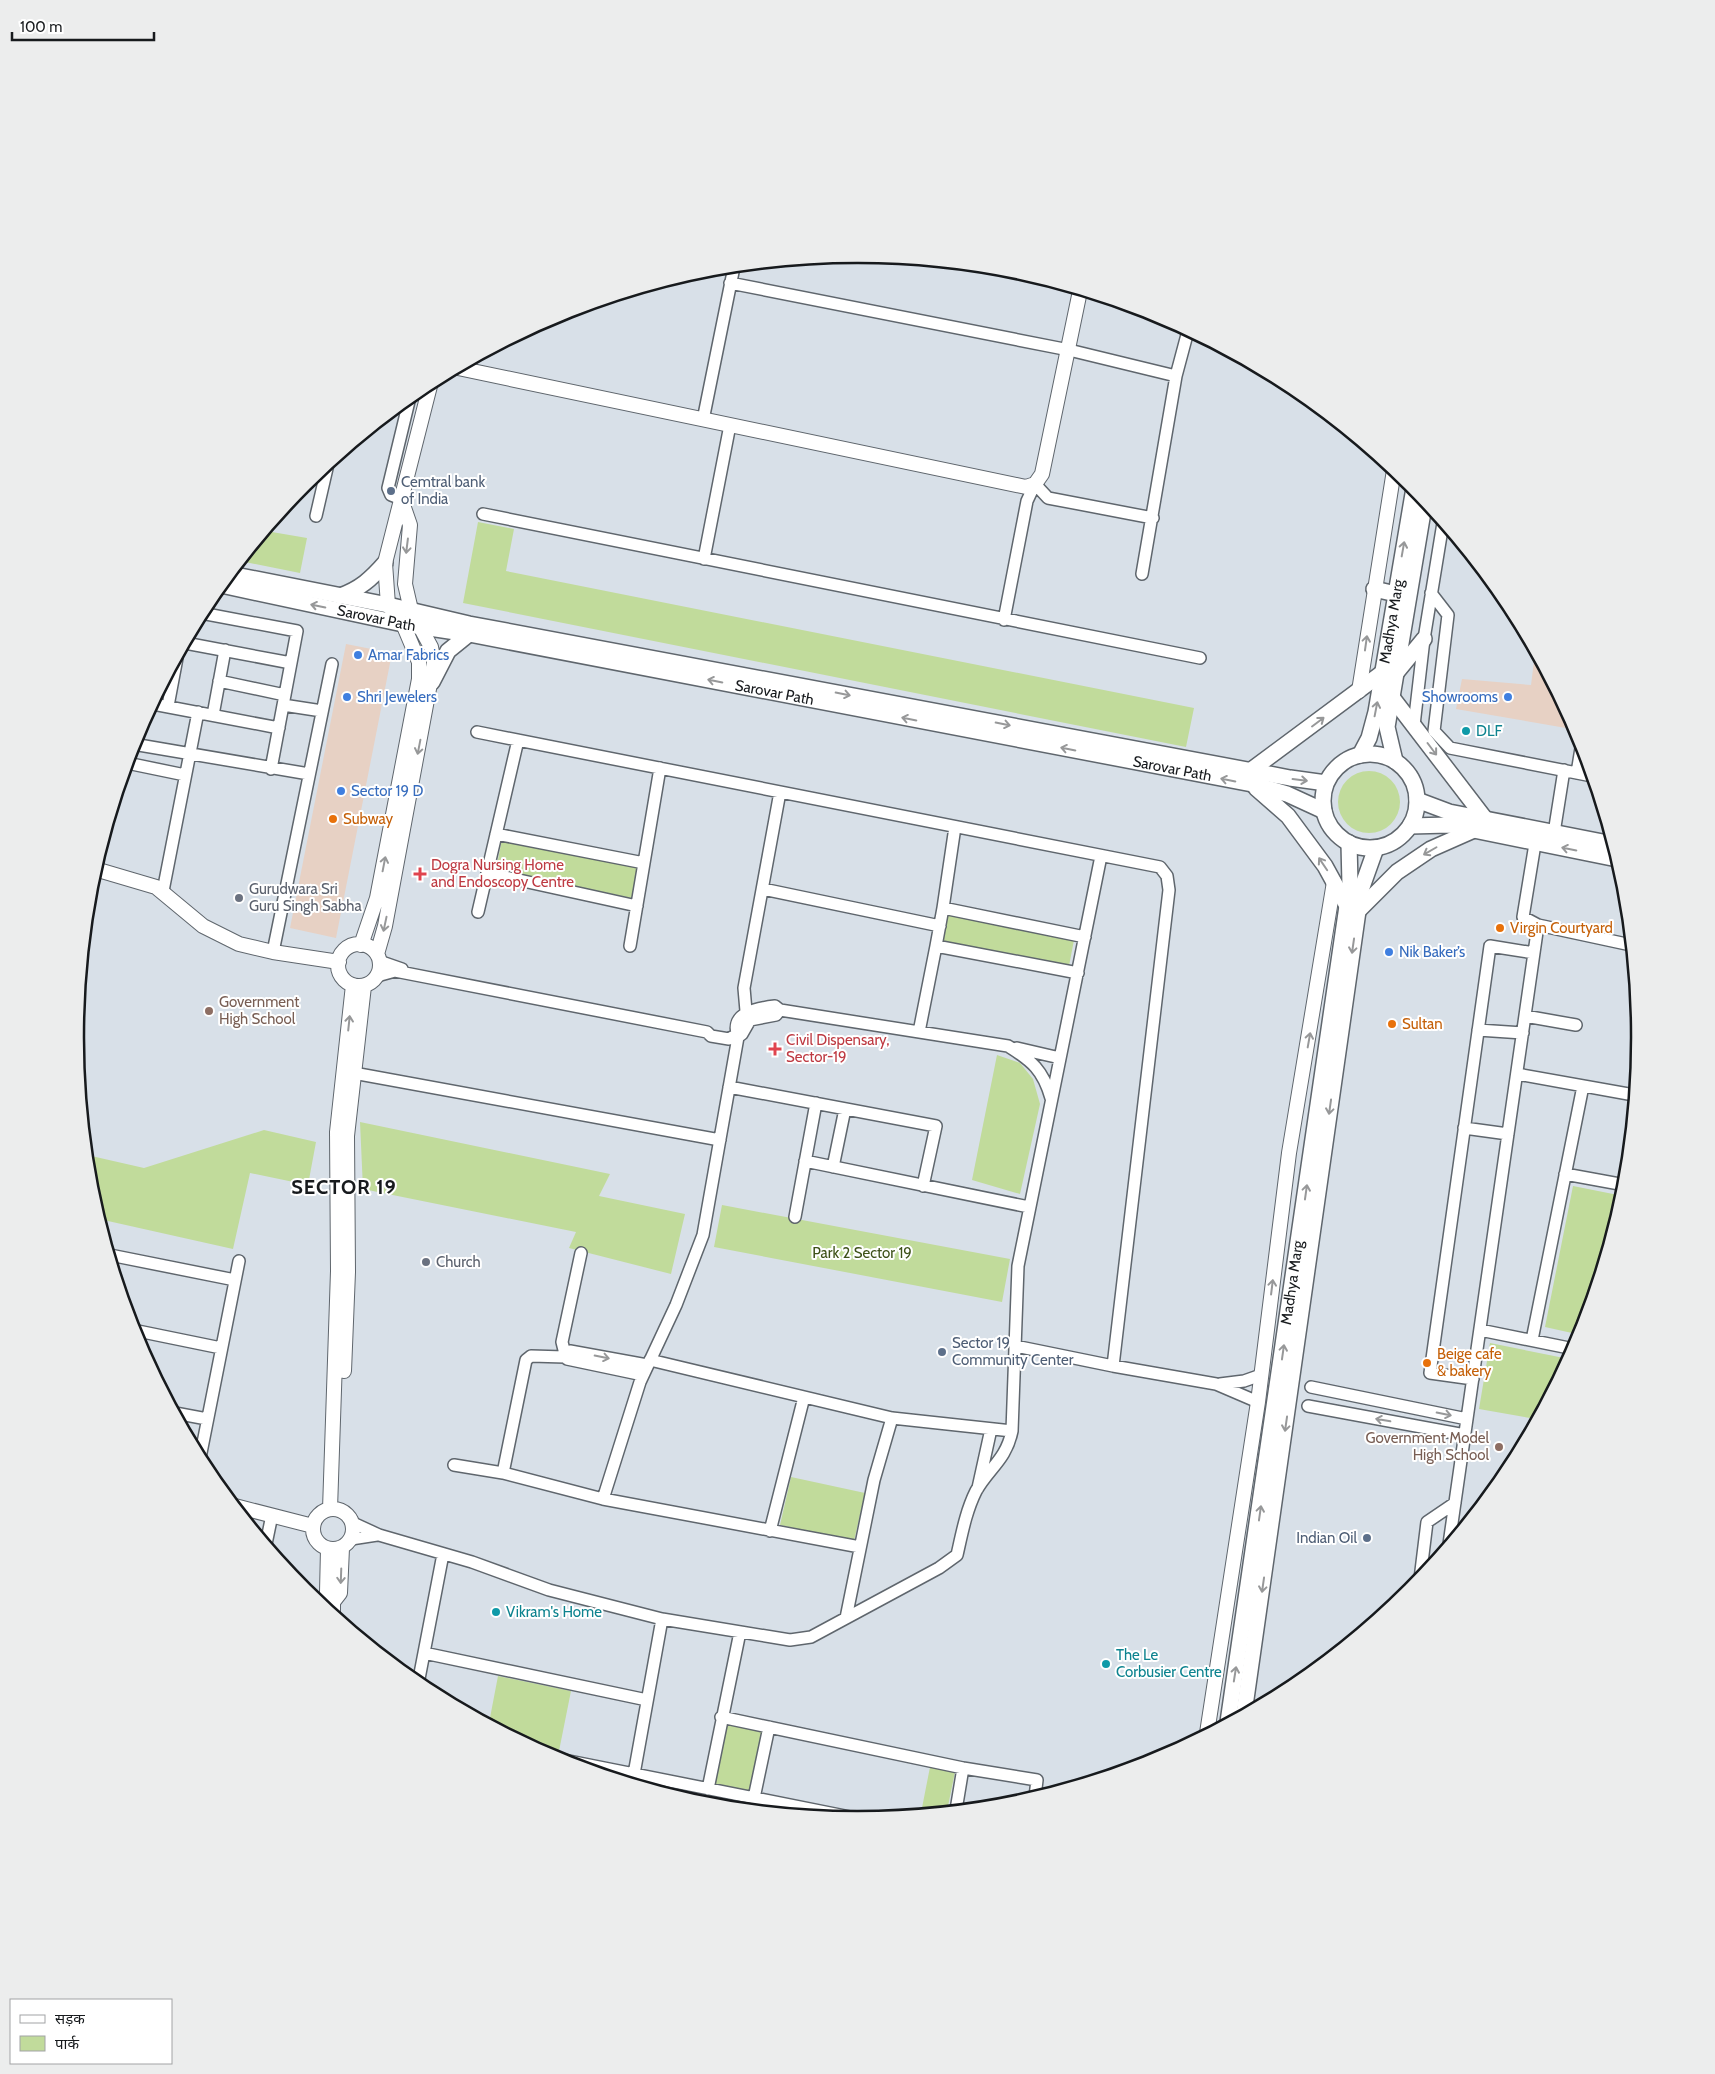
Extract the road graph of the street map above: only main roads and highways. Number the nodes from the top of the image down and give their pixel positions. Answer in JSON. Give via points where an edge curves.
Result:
{"nodes":[{"id":1,"x":1412,"y":498,"type":"edge"},
{"id":2,"x":1422,"y":509,"type":"edge"},
{"id":3,"x":385,"y":563,"type":"road end"},
{"id":4,"x":237,"y":575,"type":"edge"},
{"id":5,"x":229,"y":587,"type":"edge"},
{"id":6,"x":1374,"y":589,"type":"road end"},
{"id":7,"x":1396,"y":594,"type":"junction"},
{"id":8,"x":339,"y":596,"type":"junction"},
{"id":9,"x":469,"y":634,"type":"junction"},
{"id":10,"x":1424,"y":639,"type":"road end"},
{"id":11,"x":1388,"y":674,"type":"junction"},
{"id":12,"x":432,"y":682,"type":"road end"},
{"id":13,"x":1391,"y":696,"type":"junction"},
{"id":14,"x":1360,"y":754,"type":"junction"},
{"id":15,"x":1396,"y":761,"type":"junction"},
{"id":16,"x":1251,"y":778,"type":"junction"},
{"id":17,"x":1326,"y":783,"type":"junction"},
{"id":18,"x":1418,"y":800,"type":"junction"},
{"id":19,"x":1324,"y":811,"type":"junction"},
{"id":20,"x":1486,"y":820,"type":"junction"},
{"id":21,"x":1410,"y":826,"type":"junction"},
{"id":22,"x":1474,"y":830,"type":"junction"},
{"id":23,"x":1349,"y":843,"type":"junction"},
{"id":24,"x":1606,"y":843,"type":"edge"},
{"id":25,"x":1376,"y":848,"type":"junction"},
{"id":26,"x":1609,"y":857,"type":"edge"},
{"id":27,"x":1353,"y":908,"type":"junction"},
{"id":28,"x":1245,"y":1706,"type":"edge"},
{"id":29,"x":1229,"y":1715,"type":"edge"}],
"edges":[{"from":7,"to":1,"type":"main road","name":"Madhya Marg","one_way":true},
{"from":2,"to":11,"type":"main road","name":"Madhya Marg"},
{"from":3,"to":8,"type":"main road","via":[[357,590]]},
{"from":4,"to":8,"type":"main road","name":"Sarovar Path"},
{"from":9,"to":5,"type":"main road","name":"Sarovar Path","one_way":true,"via":[[403,624]]},
{"from":6,"to":7,"type":"main road"},
{"from":7,"to":11,"type":"main road","name":"Madhya Marg"},
{"from":8,"to":16,"type":"main road","name":"Sarovar Path","one_way":true},
{"from":9,"to":12,"type":"main road","via":[[448,651]]},
{"from":16,"to":9,"type":"main road","name":"Sarovar Path","one_way":true},
{"from":10,"to":11,"type":"main road"},
{"from":11,"to":13,"type":"main road","name":"Madhya Marg"},
{"from":14,"to":11,"type":"main road","name":"Madhya Marg","one_way":true,"via":[[1369,738]]},
{"from":16,"to":11,"type":"main road","one_way":true,"via":[[1359,691]]},
{"from":13,"to":15,"type":"main road","name":"Madhya Marg","via":[[1387,728]]},
{"from":13,"to":20,"type":"main road","one_way":true},
{"from":14,"to":15,"type":"main road","via":[[1384,756]]},
{"from":14,"to":17,"type":"main road","via":[[1335,769]]},
{"from":15,"to":18,"type":"main road","via":[[1412,780]]},
{"from":16,"to":17,"type":"main road","name":"Sarovar Path","one_way":true},
{"from":16,"to":19,"type":"main road","name":"Sarovar Path"},
{"from":27,"to":16,"type":"main road","one_way":true,"via":[[1288,816]]},
{"from":17,"to":19,"type":"main road"},
{"from":18,"to":20,"type":"main road","via":[[1449,812]]},
{"from":18,"to":21,"type":"main road"},
{"from":19,"to":23,"type":"main road","via":[[1333,831]]},
{"from":20,"to":24,"type":"main road"},
{"from":21,"to":22,"type":"main road","via":[[1449,825]]},
{"from":21,"to":25,"type":"main road","via":[[1394,842]]},
{"from":26,"to":22,"type":"main road","one_way":true},
{"from":22,"to":27,"type":"main road","one_way":true,"via":[[1431,849]]},
{"from":23,"to":25,"type":"main road"},
{"from":23,"to":27,"type":"main road","name":"Madhya Marg"},
{"from":25,"to":27,"type":"main road","name":"Madhya Marg"},
{"from":27,"to":28,"type":"main road","name":"Madhya Marg","one_way":true},
{"from":29,"to":27,"type":"main road","name":"Madhya Marg","one_way":true}]}
